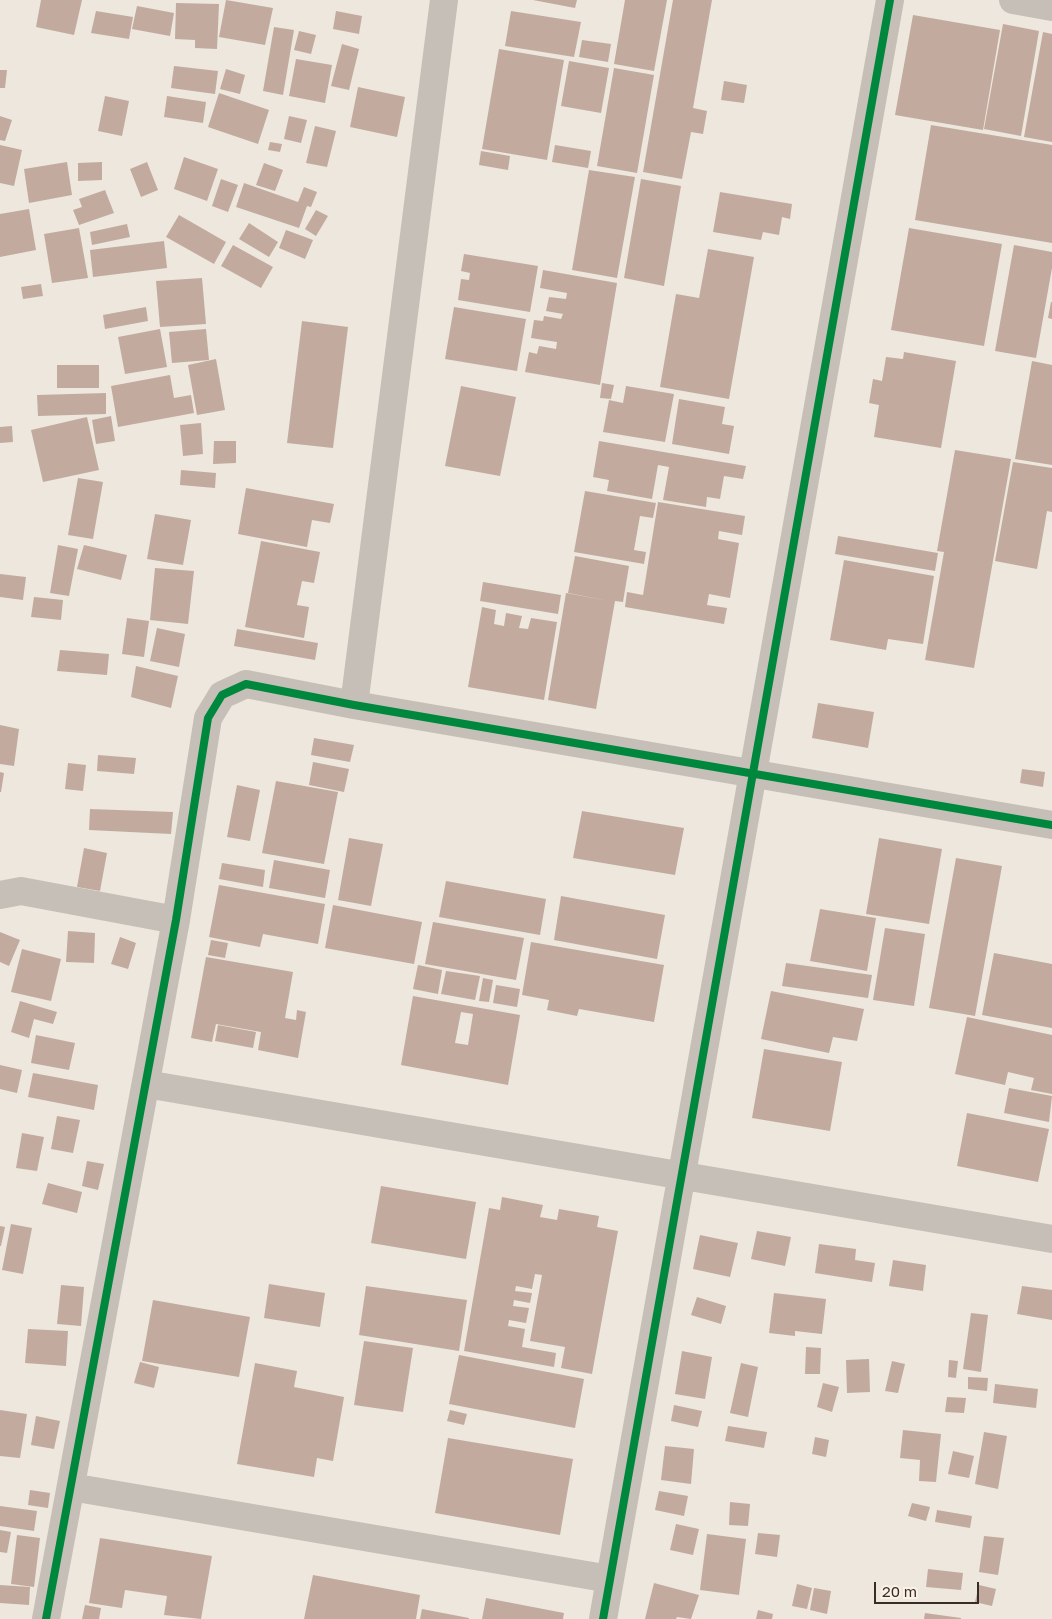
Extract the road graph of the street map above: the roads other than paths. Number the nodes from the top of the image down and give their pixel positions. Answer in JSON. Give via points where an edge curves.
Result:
{"nodes":[{"id":1,"x":444,"y":0,"type":"edge"},
{"id":2,"x":890,"y":0,"type":"edge"},
{"id":3,"x":1013,"y":0,"type":"edge"},
{"id":4,"x":1052,"y":7,"type":"edge"},
{"id":5,"x":354,"y":705,"type":"junction"},
{"id":6,"x":753,"y":774,"type":"junction"},
{"id":7,"x":1052,"y":825,"type":"edge"},
{"id":8,"x":0,"y":895,"type":"edge"},
{"id":9,"x":176,"y":920,"type":"junction"},
{"id":10,"x":146,"y":1084,"type":"junction"},
{"id":11,"x":682,"y":1175,"type":"junction"},
{"id":12,"x":1052,"y":1239,"type":"edge"},
{"id":13,"x":71,"y":1487,"type":"junction"},
{"id":14,"x":610,"y":1579,"type":"junction"},
{"id":15,"x":46,"y":1619,"type":"edge"},
{"id":16,"x":603,"y":1619,"type":"edge"}],
"edges":[{"from":1,"to":5,"type":"street"},
{"from":2,"to":6,"type":"street"},
{"from":3,"to":4,"type":"street"},
{"from":5,"to":6,"type":"street"},
{"from":5,"to":9,"type":"street","via":[[246,684],[222,695],[208,718]]},
{"from":6,"to":7,"type":"street"},
{"from":6,"to":11,"type":"street"},
{"from":8,"to":9,"type":"street","via":[[21,891]]},
{"from":9,"to":10,"type":"street"},
{"from":10,"to":11,"type":"street"},
{"from":10,"to":13,"type":"street"},
{"from":11,"to":12,"type":"street"},
{"from":11,"to":14,"type":"street"},
{"from":13,"to":14,"type":"street"},
{"from":13,"to":15,"type":"street"},
{"from":14,"to":16,"type":"street"}]}
